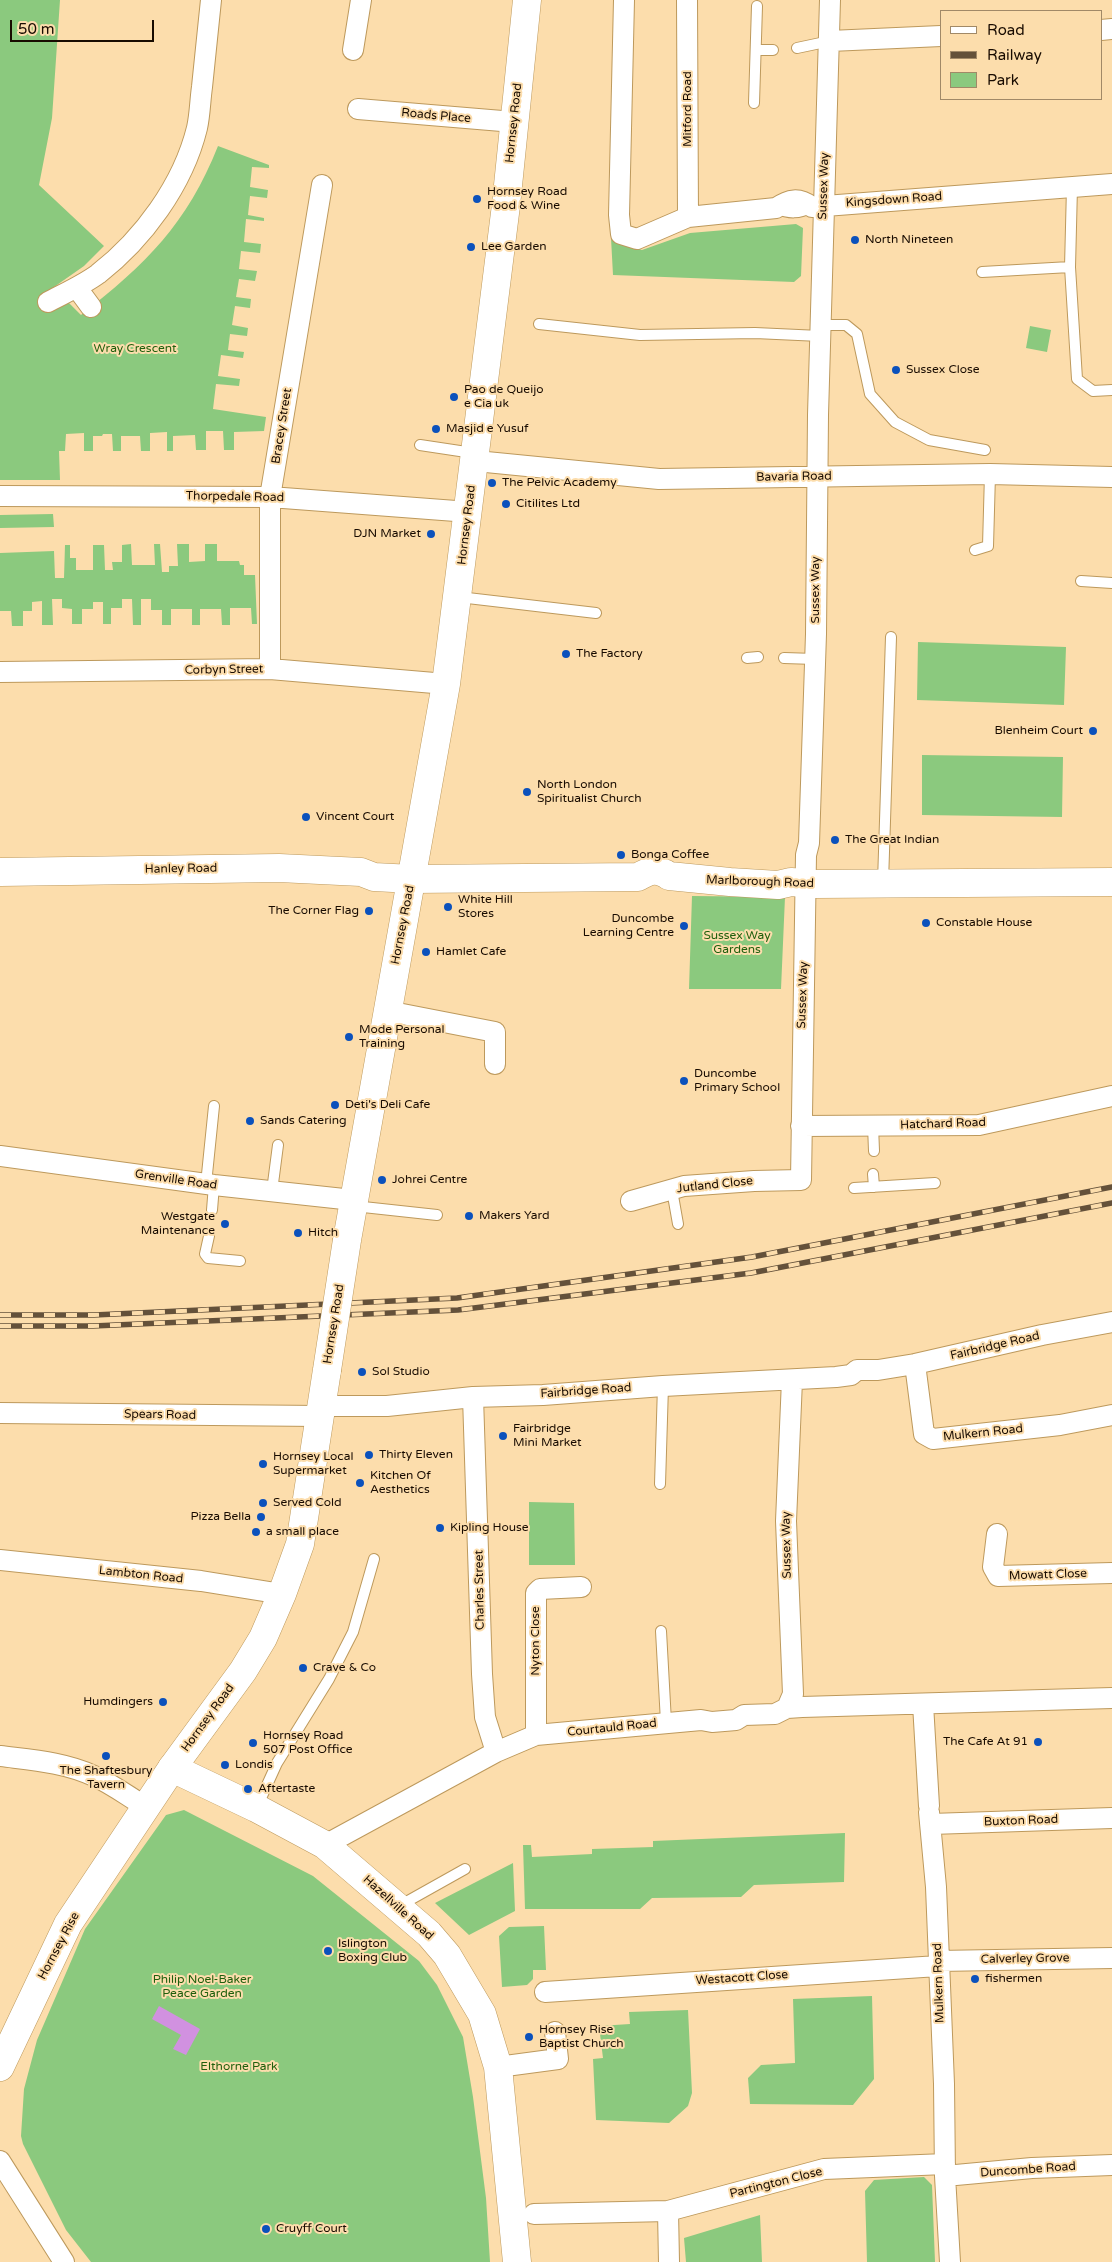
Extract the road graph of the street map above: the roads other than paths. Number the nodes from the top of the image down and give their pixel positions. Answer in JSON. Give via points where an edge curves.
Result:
{"nodes":[{"id":1,"x":211,"y":0,"type":"edge"},
{"id":2,"x":361,"y":0,"type":"edge"},
{"id":3,"x":527,"y":0,"type":"edge"},
{"id":4,"x":624,"y":0,"type":"edge"},
{"id":5,"x":687,"y":0,"type":"edge"},
{"id":6,"x":830,"y":0,"type":"edge"},
{"id":7,"x":757,"y":6,"type":"dead end"},
{"id":8,"x":940,"y":36,"type":"edge"},
{"id":9,"x":830,"y":41,"type":"junction"},
{"id":10,"x":797,"y":48,"type":"dead end"},
{"id":11,"x":354,"y":50,"type":"dead end"},
{"id":12,"x":757,"y":50,"type":"junction"},
{"id":13,"x":773,"y":50,"type":"dead end"},
{"id":14,"x":754,"y":103,"type":"dead end"},
{"id":15,"x":358,"y":109,"type":"dead end"},
{"id":16,"x":514,"y":122,"type":"junction"},
{"id":17,"x":1112,"y":184,"type":"edge"},
{"id":18,"x":322,"y":185,"type":"dead end"},
{"id":19,"x":1072,"y":186,"type":"junction"},
{"id":20,"x":818,"y":206,"type":"junction"},
{"id":21,"x":688,"y":218,"type":"junction"},
{"id":22,"x":1070,"y":267,"type":"junction"},
{"id":23,"x":982,"y":272,"type":"dead end"},
{"id":24,"x":77,"y":288,"type":"junction"},
{"id":25,"x":48,"y":302,"type":"dead end"},
{"id":26,"x":91,"y":307,"type":"dead end"},
{"id":27,"x":539,"y":324,"type":"dead end"},
{"id":28,"x":820,"y":330,"type":"junction"},
{"id":29,"x":1112,"y":390,"type":"edge"},
{"id":30,"x":420,"y":445,"type":"dead end"},
{"id":31,"x":985,"y":450,"type":"dead end"},
{"id":32,"x":476,"y":457,"type":"junction"},
{"id":33,"x":990,"y":474,"type":"junction"},
{"id":34,"x":817,"y":477,"type":"junction"},
{"id":35,"x":1112,"y":477,"type":"edge"},
{"id":36,"x":0,"y":496,"type":"edge"},
{"id":37,"x":270,"y":497,"type":"junction"},
{"id":38,"x":469,"y":512,"type":"junction"},
{"id":39,"x":975,"y":550,"type":"dead end"},
{"id":40,"x":1081,"y":581,"type":"dead end"},
{"id":41,"x":1112,"y":583,"type":"edge"},
{"id":42,"x":458,"y":597,"type":"junction"},
{"id":43,"x":596,"y":613,"type":"dead end"},
{"id":44,"x":891,"y":637,"type":"dead end"},
{"id":45,"x":784,"y":658,"type":"dead end"},
{"id":46,"x":815,"y":659,"type":"junction"},
{"id":47,"x":270,"y":669,"type":"junction"},
{"id":48,"x":0,"y":672,"type":"edge"},
{"id":49,"x":446,"y":684,"type":"junction"},
{"id":50,"x":414,"y":870,"type":"junction"},
{"id":51,"x":0,"y":872,"type":"edge"},
{"id":52,"x":1112,"y":882,"type":"edge"},
{"id":53,"x":883,"y":883,"type":"junction"},
{"id":54,"x":806,"y":884,"type":"junction"},
{"id":55,"x":387,"y":1011,"type":"junction"},
{"id":56,"x":495,"y":1064,"type":"dead end"},
{"id":57,"x":1112,"y":1096,"type":"edge"},
{"id":58,"x":214,"y":1106,"type":"dead end"},
{"id":59,"x":873,"y":1125,"type":"junction"},
{"id":60,"x":801,"y":1126,"type":"junction"},
{"id":61,"x":278,"y":1145,"type":"dead end"},
{"id":62,"x":874,"y":1151,"type":"dead end"},
{"id":63,"x":0,"y":1156,"type":"edge"},
{"id":64,"x":873,"y":1174,"type":"dead end"},
{"id":65,"x":801,"y":1180,"type":"joint"},
{"id":66,"x":935,"y":1183,"type":"dead end"},
{"id":67,"x":210,"y":1184,"type":"junction"},
{"id":68,"x":874,"y":1187,"type":"junction"},
{"id":69,"x":854,"y":1188,"type":"dead end"},
{"id":70,"x":672,"y":1190,"type":"junction"},
{"id":71,"x":272,"y":1191,"type":"junction"},
{"id":72,"x":631,"y":1201,"type":"dead end"},
{"id":73,"x":353,"y":1203,"type":"junction"},
{"id":74,"x":212,"y":1210,"type":"dead end"},
{"id":75,"x":437,"y":1215,"type":"dead end"},
{"id":76,"x":678,"y":1224,"type":"dead end"},
{"id":77,"x":209,"y":1236,"type":"dead end"},
{"id":78,"x":240,"y":1261,"type":"dead end"},
{"id":79,"x":1112,"y":1322,"type":"edge"},
{"id":80,"x":915,"y":1364,"type":"junction"},
{"id":81,"x":792,"y":1380,"type":"junction"},
{"id":82,"x":664,"y":1386,"type":"junction"},
{"id":83,"x":473,"y":1397,"type":"junction"},
{"id":84,"x":320,"y":1411,"type":"junction"},
{"id":85,"x":0,"y":1413,"type":"edge"},
{"id":86,"x":1112,"y":1415,"type":"edge"},
{"id":87,"x":660,"y":1484,"type":"dead end"},
{"id":88,"x":997,"y":1534,"type":"dead end"},
{"id":89,"x":374,"y":1559,"type":"dead end"},
{"id":90,"x":0,"y":1560,"type":"edge"},
{"id":91,"x":1112,"y":1573,"type":"edge"},
{"id":92,"x":581,"y":1587,"type":"dead end"},
{"id":93,"x":282,"y":1594,"type":"junction"},
{"id":94,"x":661,"y":1631,"type":"dead end"},
{"id":95,"x":1112,"y":1698,"type":"edge"},
{"id":96,"x":923,"y":1704,"type":"junction"},
{"id":97,"x":787,"y":1708,"type":"junction"},
{"id":98,"x":666,"y":1722,"type":"junction"},
{"id":99,"x":536,"y":1735,"type":"junction"},
{"id":100,"x":496,"y":1752,"type":"junction"},
{"id":101,"x":0,"y":1756,"type":"edge"},
{"id":102,"x":172,"y":1768,"type":"junction"},
{"id":103,"x":146,"y":1807,"type":"junction"},
{"id":104,"x":256,"y":1808,"type":"junction"},
{"id":105,"x":930,"y":1814,"type":"junction"},
{"id":106,"x":1112,"y":1818,"type":"edge"},
{"id":107,"x":325,"y":1844,"type":"junction"},
{"id":108,"x":464,"y":1869,"type":"dead end"},
{"id":109,"x":398,"y":1907,"type":"junction"},
{"id":110,"x":1112,"y":1958,"type":"edge"},
{"id":111,"x":938,"y":1963,"type":"junction"},
{"id":112,"x":545,"y":1992,"type":"dead end"},
{"id":113,"x":555,"y":2032,"type":"dead end"},
{"id":114,"x":2,"y":2055,"type":"edge"},
{"id":115,"x":498,"y":2067,"type":"junction"},
{"id":116,"x":0,"y":2161,"type":"edge"},
{"id":117,"x":1112,"y":2165,"type":"edge"},
{"id":118,"x":945,"y":2170,"type":"junction"},
{"id":119,"x":668,"y":2211,"type":"junction"},
{"id":120,"x":534,"y":2214,"type":"dead end"},
{"id":121,"x":64,"y":2262,"type":"edge"},
{"id":122,"x":517,"y":2262,"type":"edge"},
{"id":123,"x":669,"y":2262,"type":"edge"},
{"id":124,"x":950,"y":2262,"type":"edge"}],
"edges":[{"from":1,"to":24,"type":"street","via":[[197,126],[182,169],[148,224],[98,274]]},
{"from":2,"to":11,"type":"street"},
{"from":3,"to":16,"type":"main road","name":"Hornsey Road"},
{"from":4,"to":21,"type":"street","name":"Kingsdown Road","via":[[621,234],[637,240]]},
{"from":5,"to":21,"type":"street","name":"Mitford Road"},
{"from":6,"to":9,"type":"street","name":"Sussex Way"},
{"from":7,"to":12,"type":"lane"},
{"from":8,"to":9,"type":"street"},
{"from":9,"to":10,"type":"lane"},
{"from":9,"to":20,"type":"street","name":"Sussex Way"},
{"from":12,"to":13,"type":"lane"},
{"from":12,"to":14,"type":"lane"},
{"from":15,"to":16,"type":"street","name":"Roads Place"},
{"from":16,"to":32,"type":"main road","name":"Hornsey Road","via":[[499,319]]},
{"from":17,"to":19,"type":"street","name":"Kingsdown Road"},
{"from":18,"to":37,"type":"street","name":"Bracey Street"},
{"from":19,"to":20,"type":"street","name":"Kingsdown Road"},
{"from":19,"to":22,"type":"lane"},
{"from":20,"to":21,"type":"street","name":"Kingsdown Road","via":[[803,200],[787,200],[776,208]]},
{"from":20,"to":28,"type":"street","name":"Sussex Way"},
{"from":22,"to":23,"type":"lane"},
{"from":22,"to":29,"type":"lane","via":[[1077,380],[1093,390]]},
{"from":24,"to":25,"type":"street"},
{"from":24,"to":26,"type":"street"},
{"from":27,"to":28,"type":"lane","via":[[640,335]]},
{"from":28,"to":31,"type":"lane","via":[[846,325],[857,334],[870,394],[895,422],[929,440]]},
{"from":28,"to":34,"type":"street","name":"Sussex Way"},
{"from":30,"to":32,"type":"lane"},
{"from":32,"to":34,"type":"street","name":"Bavaria Road","via":[[660,478]]},
{"from":32,"to":38,"type":"main road","name":"Hornsey Road"},
{"from":33,"to":34,"type":"street","name":"Bavaria Road"},
{"from":33,"to":35,"type":"street","name":"Bavaria Road"},
{"from":33,"to":39,"type":"lane","via":[[988,546]]},
{"from":34,"to":46,"type":"street","name":"Sussex Way"},
{"from":36,"to":37,"type":"street","name":"Thorpedale Road"},
{"from":37,"to":38,"type":"street","name":"Thorpedale Road"},
{"from":37,"to":47,"type":"street","name":"Bracey Street"},
{"from":38,"to":42,"type":"main road","name":"Hornsey Road"},
{"from":40,"to":41,"type":"lane"},
{"from":42,"to":43,"type":"lane"},
{"from":42,"to":49,"type":"main road","name":"Hornsey Road"},
{"from":44,"to":53,"type":"lane"},
{"from":45,"to":46,"type":"lane"},
{"from":46,"to":54,"type":"street","name":"Sussex Way"},
{"from":47,"to":48,"type":"street","name":"Corbyn Street"},
{"from":47,"to":49,"type":"street","name":"Corbyn Street"},
{"from":49,"to":50,"type":"main road","name":"Hornsey Road"},
{"from":50,"to":51,"type":"main road","name":"Hanley Road","via":[[374,877],[361,872],[279,868]]},
{"from":50,"to":54,"type":"main road","name":"Marlborough Road","via":[[638,877],[650,870],[669,876],[730,882]]},
{"from":50,"to":55,"type":"main road","name":"Hornsey Road"},
{"from":52,"to":53,"type":"main road","name":"Marlborough Road"},
{"from":53,"to":54,"type":"main road","name":"Marlborough Road"},
{"from":54,"to":60,"type":"street","name":"Sussex Way"},
{"from":55,"to":56,"type":"street","via":[[495,1032]]},
{"from":55,"to":73,"type":"main road","name":"Hornsey Road"},
{"from":57,"to":59,"type":"street","name":"Hatchard Road","via":[[979,1125]]},
{"from":58,"to":67,"type":"lane"},
{"from":59,"to":60,"type":"street","name":"Hatchard Road"},
{"from":59,"to":62,"type":"lane"},
{"from":60,"to":65,"type":"street","name":"Sussex Way"},
{"from":61,"to":71,"type":"lane"},
{"from":63,"to":67,"type":"street","name":"Grenville Road"},
{"from":64,"to":68,"type":"lane"},
{"from":65,"to":70,"type":"street","name":"Jutland Close","via":[[684,1186]]},
{"from":66,"to":68,"type":"lane"},
{"from":67,"to":71,"type":"street","name":"Grenville Road"},
{"from":67,"to":74,"type":"lane"},
{"from":68,"to":69,"type":"lane"},
{"from":70,"to":72,"type":"street","name":"Jutland Close"},
{"from":70,"to":76,"type":"lane"},
{"from":71,"to":73,"type":"street","name":"Grenville Road"},
{"from":73,"to":75,"type":"lane"},
{"from":73,"to":84,"type":"main road","name":"Hornsey Road","bridge":true},
{"from":77,"to":78,"type":"lane","via":[[205,1254],[208,1258]]},
{"from":79,"to":80,"type":"street","name":"Fairbridge Road"},
{"from":80,"to":81,"type":"street","name":"Fairbridge Road"},
{"from":80,"to":86,"type":"street","name":"Mulkern Road","via":[[924,1434],[933,1439],[1060,1425]]},
{"from":81,"to":82,"type":"street","name":"Fairbridge Road"},
{"from":81,"to":97,"type":"street","name":"Sussex Way","via":[[786,1521],[793,1694]]},
{"from":82,"to":83,"type":"street","name":"Fairbridge Road"},
{"from":82,"to":87,"type":"lane"},
{"from":83,"to":84,"type":"street","name":"Fairbridge Road"},
{"from":83,"to":100,"type":"street","name":"Charles Street","via":[[482,1674],[485,1717]]},
{"from":84,"to":85,"type":"street","name":"Spears Road"},
{"from":84,"to":93,"type":"main road","name":"Hornsey Road","via":[[300,1544]]},
{"from":88,"to":91,"type":"street","name":"Mowatt Close","via":[[993,1567],[998,1576]]},
{"from":89,"to":104,"type":"lane","via":[[353,1632],[329,1680],[277,1763]]},
{"from":90,"to":93,"type":"street","name":"Lambton Road","via":[[201,1581]]},
{"from":92,"to":99,"type":"street","name":"Nyton Close","via":[[540,1589],[536,1593]]},
{"from":93,"to":102,"type":"main road","name":"Hornsey Road","via":[[263,1638]]},
{"from":94,"to":98,"type":"lane"},
{"from":95,"to":96,"type":"street","name":"Courtauld Road"},
{"from":96,"to":97,"type":"street","name":"Courtauld Road"},
{"from":96,"to":105,"type":"street","name":"Mulkern Road"},
{"from":97,"to":98,"type":"street","name":"Courtauld Road","via":[[775,1714],[744,1715],[728,1721]]},
{"from":98,"to":99,"type":"street","name":"Courtauld Road"},
{"from":99,"to":100,"type":"street","name":"Courtauld Road"},
{"from":100,"to":107,"type":"street","name":"Courtauld Road"},
{"from":101,"to":103,"type":"street","via":[[77,1769],[95,1776]]},
{"from":102,"to":103,"type":"main road","name":"Hornsey Road"},
{"from":102,"to":104,"type":"main road","name":"Hazellville Road"},
{"from":103,"to":114,"type":"main road","name":"Hornsey Rise","via":[[68,1924]]},
{"from":104,"to":107,"type":"main road","name":"Hazellville Road"},
{"from":105,"to":106,"type":"street","name":"Buxton Road"},
{"from":105,"to":111,"type":"street","name":"Mulkern Road"},
{"from":107,"to":109,"type":"main road","name":"Hazellville Road"},
{"from":108,"to":109,"type":"lane"},
{"from":109,"to":115,"type":"main road","name":"Hazellville Road","via":[[429,1934],[446,1955],[482,2014]]},
{"from":110,"to":111,"type":"street","name":"Calverley Grove"},
{"from":111,"to":112,"type":"street","name":"Westacott Close","via":[[886,1973]]},
{"from":111,"to":118,"type":"street","name":"Mulkern Road"},
{"from":113,"to":115,"type":"street","via":[[558,2059]]},
{"from":115,"to":122,"type":"main road","name":"Hazellville Road"},
{"from":116,"to":121,"type":"street"},
{"from":117,"to":118,"type":"street","name":"Duncombe Road"},
{"from":118,"to":119,"type":"street","name":"Partington Close","via":[[824,2169]]},
{"from":118,"to":124,"type":"street","name":"Mulkern Road"},
{"from":119,"to":120,"type":"street","name":"Partington Close"},
{"from":119,"to":123,"type":"street"}]}
